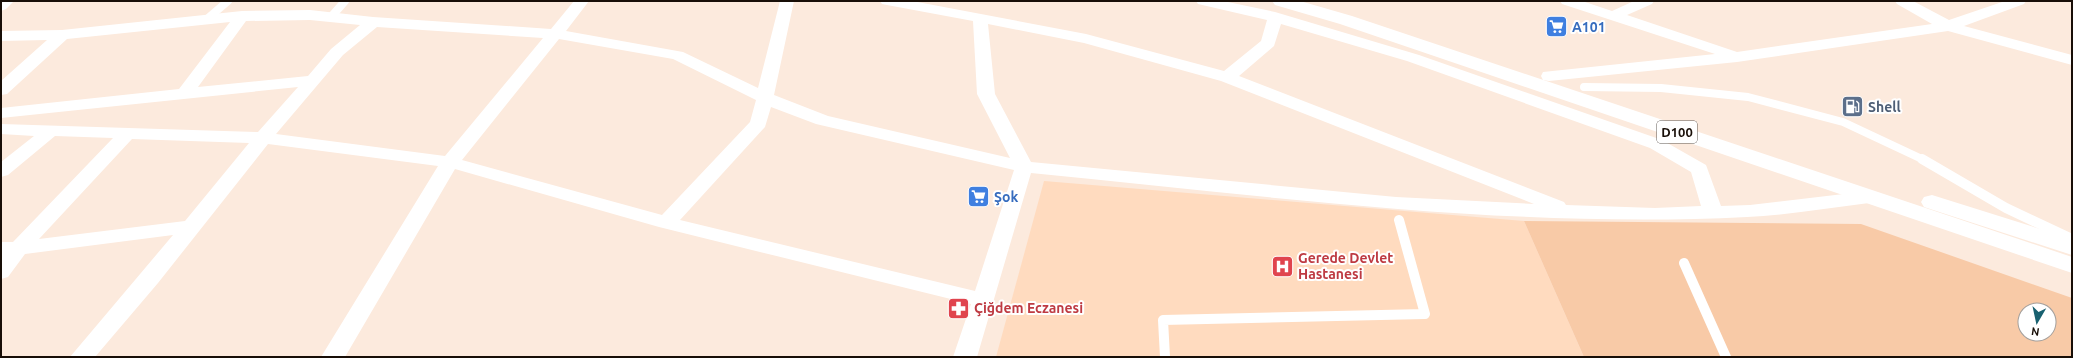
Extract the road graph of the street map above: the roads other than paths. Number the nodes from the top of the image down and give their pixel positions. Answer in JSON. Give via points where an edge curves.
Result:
{"nodes":[{"id":1,"x":7,"y":1,"type":"edge"},
{"id":2,"x":228,"y":1,"type":"edge"},
{"id":3,"x":345,"y":1,"type":"edge"},
{"id":4,"x":582,"y":1,"type":"edge"},
{"id":5,"x":787,"y":1,"type":"edge"},
{"id":6,"x":887,"y":1,"type":"edge"},
{"id":7,"x":1203,"y":1,"type":"edge"},
{"id":8,"x":1319,"y":1,"type":"edge"},
{"id":9,"x":1567,"y":1,"type":"edge"},
{"id":10,"x":1647,"y":1,"type":"edge"},
{"id":11,"x":1902,"y":1,"type":"edge"},
{"id":12,"x":2019,"y":1,"type":"edge"},
{"id":13,"x":1,"y":6,"type":"edge"},
{"id":14,"x":1278,"y":9,"type":"edge"},
{"id":15,"x":242,"y":16,"type":"junction"},
{"id":16,"x":1613,"y":16,"type":"junction"},
{"id":17,"x":331,"y":17,"type":"junction"},
{"id":18,"x":980,"y":18,"type":"junction"},
{"id":19,"x":207,"y":20,"type":"junction"},
{"id":20,"x":373,"y":22,"type":"junction"},
{"id":21,"x":1948,"y":26,"type":"junction"},
{"id":22,"x":556,"y":34,"type":"junction"},
{"id":23,"x":62,"y":35,"type":"junction"},
{"id":24,"x":1,"y":36,"type":"edge"},
{"id":25,"x":1737,"y":57,"type":"junction"},
{"id":26,"x":2072,"y":60,"type":"edge"},
{"id":27,"x":1549,"y":76,"type":"junction"},
{"id":28,"x":1227,"y":77,"type":"junction"},
{"id":29,"x":313,"y":80,"type":"junction"},
{"id":30,"x":1584,"y":87,"type":"junction"},
{"id":31,"x":1,"y":90,"type":"edge"},
{"id":32,"x":185,"y":93,"type":"junction"},
{"id":33,"x":765,"y":98,"type":"junction"},
{"id":34,"x":1,"y":112,"type":"edge"},
{"id":35,"x":1,"y":129,"type":"edge"},
{"id":36,"x":52,"y":130,"type":"junction"},
{"id":37,"x":129,"y":132,"type":"junction"},
{"id":38,"x":263,"y":138,"type":"junction"},
{"id":39,"x":450,"y":162,"type":"junction"},
{"id":40,"x":1024,"y":168,"type":"junction"},
{"id":41,"x":1,"y":171,"type":"edge"},
{"id":42,"x":1869,"y":197,"type":"junction"},
{"id":43,"x":1567,"y":210,"type":"junction"},
{"id":44,"x":1713,"y":212,"type":"junction"},
{"id":45,"x":1399,"y":220,"type":"dead end"},
{"id":46,"x":666,"y":223,"type":"junction"},
{"id":47,"x":191,"y":227,"type":"junction"},
{"id":48,"x":2072,"y":239,"type":"edge"},
{"id":49,"x":2072,"y":247,"type":"edge"},
{"id":50,"x":10,"y":249,"type":"edge"},
{"id":51,"x":1684,"y":263,"type":"dead end"},
{"id":52,"x":2072,"y":265,"type":"edge"},
{"id":53,"x":1,"y":272,"type":"edge"},
{"id":54,"x":984,"y":300,"type":"junction"},
{"id":55,"x":82,"y":357,"type":"edge"},
{"id":56,"x":333,"y":357,"type":"edge"},
{"id":57,"x":965,"y":357,"type":"edge"},
{"id":58,"x":1165,"y":357,"type":"edge"},
{"id":59,"x":1726,"y":357,"type":"edge"}],
"edges":[{"from":1,"to":13,"type":"street"},
{"from":2,"to":19,"type":"lane"},
{"from":3,"to":17,"type":"lane"},
{"from":4,"to":22,"type":"street"},
{"from":5,"to":33,"type":"street"},
{"from":6,"to":18,"type":"street"},
{"from":7,"to":14,"type":"street"},
{"from":8,"to":27,"type":"highway","number":"D100"},
{"from":9,"to":16,"type":"street"},
{"from":10,"to":16,"type":"street"},
{"from":11,"to":21,"type":"street"},
{"from":12,"to":21,"type":"street"},
{"from":14,"to":28,"type":"street","via":[[1268,43]]},
{"from":14,"to":42,"type":"highway","number":"D100","via":[[1346,20]]},
{"from":14,"to":44,"type":"street","via":[[1656,144],[1699,169]]},
{"from":15,"to":17,"type":"street"},
{"from":15,"to":19,"type":"street"},
{"from":15,"to":32,"type":"street"},
{"from":16,"to":25,"type":"street"},
{"from":17,"to":20,"type":"street"},
{"from":18,"to":28,"type":"street","via":[[1086,40]]},
{"from":18,"to":40,"type":"street","via":[[986,94]]},
{"from":19,"to":23,"type":"street"},
{"from":20,"to":22,"type":"street"},
{"from":20,"to":29,"type":"street","via":[[337,52]]},
{"from":21,"to":25,"type":"street"},
{"from":21,"to":26,"type":"street"},
{"from":22,"to":33,"type":"street","via":[[677,55]]},
{"from":22,"to":39,"type":"street"},
{"from":23,"to":24,"type":"street"},
{"from":23,"to":31,"type":"street"},
{"from":25,"to":27,"type":"street"},
{"from":27,"to":30,"type":"highway","number":"D100"},
{"from":28,"to":43,"type":"street"},
{"from":29,"to":32,"type":"street"},
{"from":29,"to":38,"type":"street"},
{"from":30,"to":48,"type":"lane","via":[[1661,88],[1748,97],[1843,122],[1920,158],[2006,208]]},
{"from":30,"to":49,"type":"highway","number":"D100"},
{"from":32,"to":34,"type":"street"},
{"from":33,"to":40,"type":"street","via":[[822,120]]},
{"from":33,"to":46,"type":"street","via":[[758,123]]},
{"from":35,"to":36,"type":"street"},
{"from":36,"to":37,"type":"street"},
{"from":36,"to":41,"type":"street"},
{"from":37,"to":38,"type":"street"},
{"from":37,"to":50,"type":"street"},
{"from":38,"to":39,"type":"street"},
{"from":38,"to":47,"type":"street"},
{"from":39,"to":46,"type":"street"},
{"from":39,"to":56,"type":"street"},
{"from":40,"to":43,"type":"street","via":[[1396,203]]},
{"from":40,"to":54,"type":"street"},
{"from":42,"to":44,"type":"street","via":[[1750,211]]},
{"from":42,"to":52,"type":"highway","number":"D100"},
{"from":43,"to":44,"type":"street","via":[[1655,214]]},
{"from":45,"to":58,"type":"lane","via":[[1425,314],[1163,320]]},
{"from":46,"to":54,"type":"street"},
{"from":47,"to":50,"type":"street"},
{"from":47,"to":55,"type":"street"},
{"from":50,"to":53,"type":"street"},
{"from":51,"to":59,"type":"lane"},
{"from":54,"to":57,"type":"street"}]}
